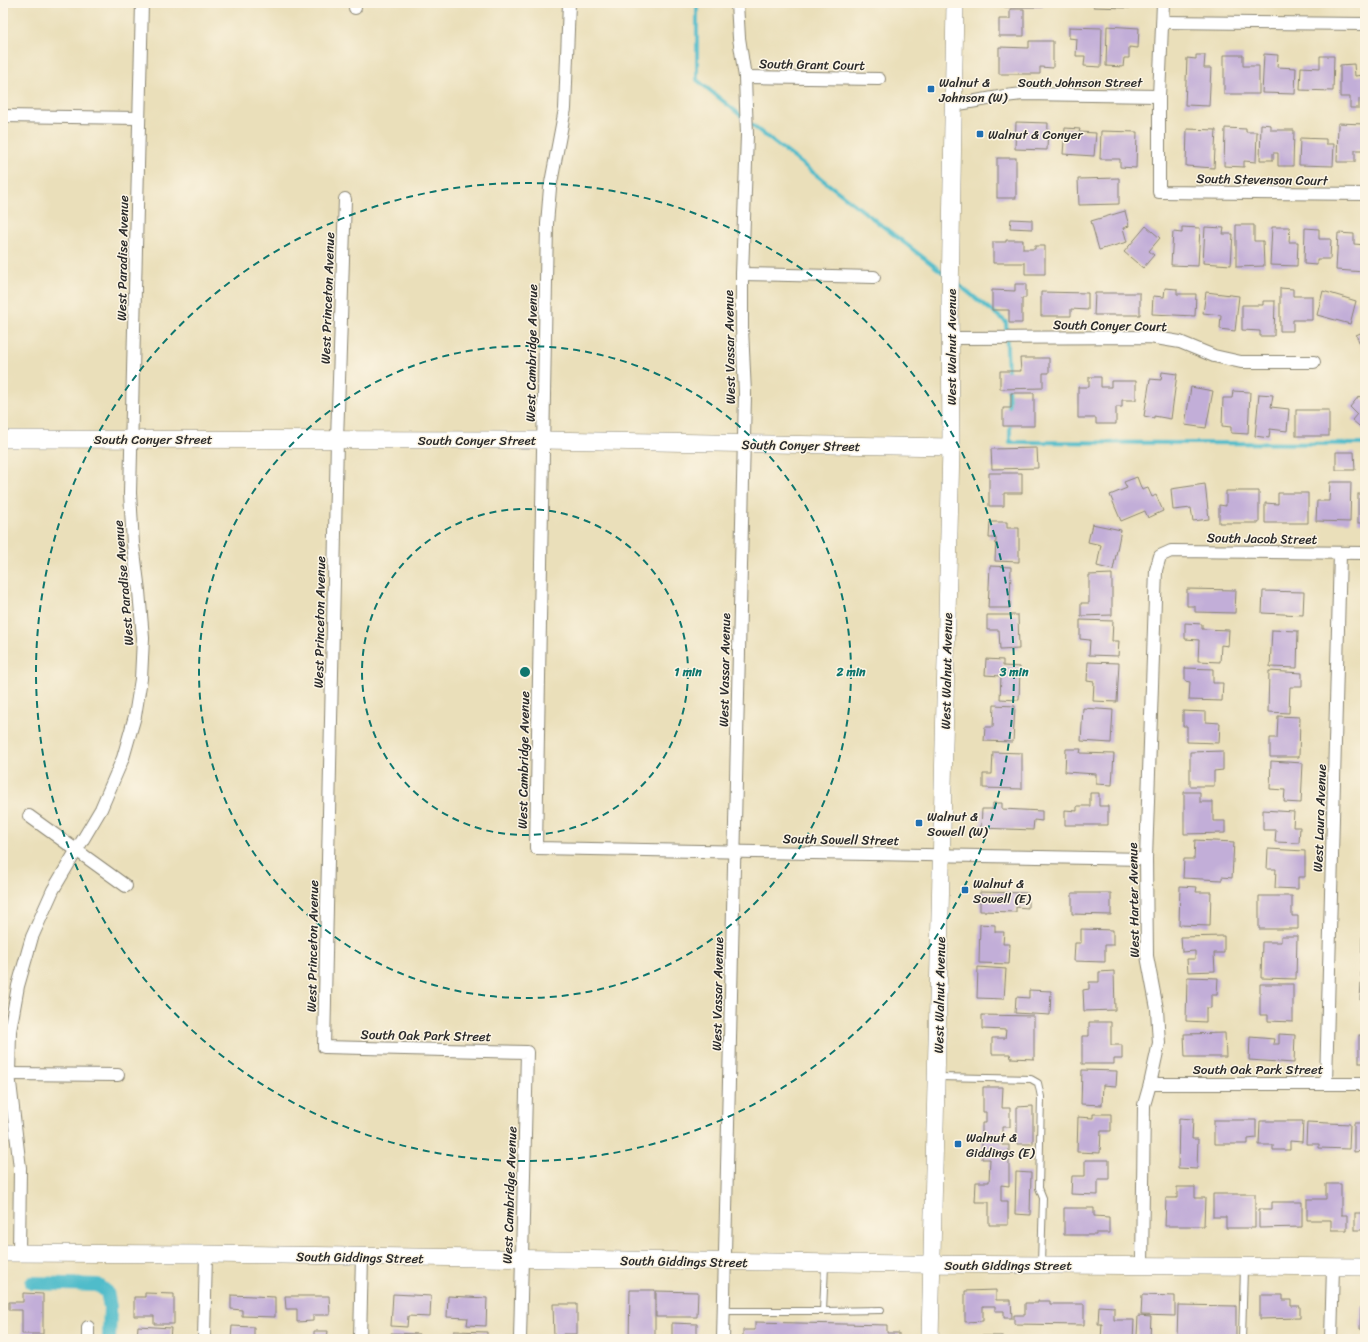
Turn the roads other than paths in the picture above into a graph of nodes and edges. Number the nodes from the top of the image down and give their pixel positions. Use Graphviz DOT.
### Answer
graph roads {
  1 [pos="142,3"];
  2 [pos="569,3"];
  3 [pos="737,3"];
  4 [pos="955,3"];
  5 [pos="1163,3"];
  6 [pos="1163,22"];
  7 [pos="1365,24"];
  8 [pos="745,76"];
  9 [pos="880,79"];
  10 [pos="1160,96"];
  11 [pos="953,105"];
  12 [pos="3,116"];
  13 [pos="138,118"];
  14 [pos="1365,194"];
  15 [pos="345,198"];
  16 [pos="742,274"];
  17 [pos="874,277"];
  18 [pos="950,338"];
  19 [pos="1314,362"];
  20 [pos="3,438"];
  21 [pos="132,438"];
  22 [pos="337,440"];
  23 [pos="543,440"];
  24 [pos="744,444"];
  25 [pos="951,447"];
  26 [pos="1340,553"];
  27 [pos="1365,553"];
  28 [pos="1160,556"];
  29 [pos="29,816"];
  30 [pos="536,848"];
  31 [pos="77,850"];
  32 [pos="734,852"];
  33 [pos="942,854"];
  34 [pos="1146,859"];
  35 [pos="126,886"];
  36 [pos="324,1047"];
  37 [pos="528,1052"];
  38 [pos="9,1074"];
  39 [pos="118,1075"];
  40 [pos="936,1077"];
  41 [pos="1326,1083"];
  42 [pos="1150,1084"];
  43 [pos="1365,1084"];
  44 [pos="11,1253"];
  45 [pos="206,1254"];
  46 [pos="362,1257"];
  47 [pos="522,1258"];
  48 [pos="725,1262"];
  49 [pos="825,1263"];
  50 [pos="932,1264"];
  51 [pos="1041,1265"];
  52 [pos="1142,1266"];
  53 [pos="1244,1267"];
  54 [pos="1333,1267"];
  55 [pos="1365,1267"];
  56 [pos="881,1310"];
  57 [pos="724,1311"];
  58 [pos="823,1311"];
  59 [pos="88,1327"];
  60 [pos="88,1339"];
  61 [pos="204,1339"];
  62 [pos="360,1339"];
  63 [pos="520,1339"];
  64 [pos="723,1339"];
  65 [pos="930,1339"];
  66 [pos="1242,1339"];
  67 [pos="1331,1339"];
  1 -- 13 [label="street, West Paradise Avenue"];
  2 -- 23 [label="street, West Cambridge Avenue"];
  3 -- 8 [label="street, West Vassar Avenue"];
  4 -- 11 [label="street, West Walnut Avenue"];
  5 -- 6 [label="street"];
  6 -- 7 [label="street"];
  6 -- 10 [label="street"];
  8 -- 9 [label="street, South Grant Court"];
  8 -- 16 [label="street, West Vassar Avenue"];
  10 -- 11 [label="street, South Johnson Street"];
  10 -- 14 [label="street, South Stevenson Court"];
  11 -- 18 [label="street, West Walnut Avenue"];
  12 -- 13 [label="street"];
  13 -- 21 [label="street, West Paradise Avenue"];
  15 -- 22 [label="street, West Princeton Avenue"];
  16 -- 17 [label="street"];
  16 -- 24 [label="street, West Vassar Avenue"];
  18 -- 19 [label="street, South Conyer Court"];
  18 -- 25 [label="street, West Walnut Avenue"];
  20 -- 21 [label="street, South Conyer Street"];
  21 -- 22 [label="street, South Conyer Street"];
  21 -- 31 [label="street, West Paradise Avenue"];
  22 -- 23 [label="street, South Conyer Street"];
  22 -- 36 [label="street, West Princeton Avenue"];
  23 -- 24 [label="street, South Conyer Street"];
  23 -- 30 [label="street, West Cambridge Avenue"];
  24 -- 25 [label="street, South Conyer Street"];
  24 -- 32 [label="street, West Vassar Avenue"];
  25 -- 33 [label="street, West Walnut Avenue"];
  26 -- 27 [label="street, South Jacob Street"];
  26 -- 28 [label="street, South Jacob Street"];
  26 -- 41 [label="street, West Laura Avenue"];
  28 -- 34 [label="street, West Harter Avenue"];
  29 -- 31 [label="street"];
  30 -- 32 [label="street, South Sowell Street"];
  31 -- 35 [label="street"];
  31 -- 38 [label="street, West Paradise Avenue"];
  32 -- 33 [label="street, South Sowell Street"];
  32 -- 48 [label="street, West Vassar Avenue"];
  33 -- 34 [label="street, South Sowell Street"];
  33 -- 40 [label="street, West Walnut Avenue"];
  34 -- 42 [label="street, West Harter Avenue"];
  36 -- 37 [label="street, South Oak Park Street"];
  37 -- 47 [label="street, West Cambridge Avenue"];
  38 -- 39 [label="street"];
  38 -- 44 [label="street, West Paradise Avenue"];
  40 -- 50 [label="street, West Walnut Avenue"];
  40 -- 51 [label="lane"];
  41 -- 42 [label="street, South Oak Park Street"];
  41 -- 43 [label="street, South Oak Park Street"];
  42 -- 52 [label="street, West Harter Avenue"];
  44 -- 45 [label="street, South Giddings Street"];
  45 -- 46 [label="street, South Giddings Street"];
  45 -- 61 [label="street"];
  46 -- 47 [label="street, South Giddings Street"];
  46 -- 62 [label="street"];
  47 -- 48 [label="street, South Giddings Street"];
  47 -- 63 [label="street, West Cambridge Avenue"];
  48 -- 49 [label="street, South Giddings Street"];
  48 -- 57 [label="street, West Vassar Avenue"];
  49 -- 50 [label="street, South Giddings Street"];
  49 -- 58 [label="lane"];
  50 -- 51 [label="street, South Giddings Street"];
  50 -- 65 [label="street, West Walnut Avenue"];
  51 -- 52 [label="street, South Giddings Street"];
  52 -- 53 [label="street, South Giddings Street"];
  53 -- 54 [label="street, South Giddings Street"];
  53 -- 66 [label="lane"];
  54 -- 55 [label="street, South Giddings Street"];
  54 -- 67 [label="street"];
  56 -- 58 [label="lane"];
  57 -- 58 [label="lane"];
  57 -- 64 [label="street, West Vassar Avenue"];
  59 -- 60 [label="street"];
}
